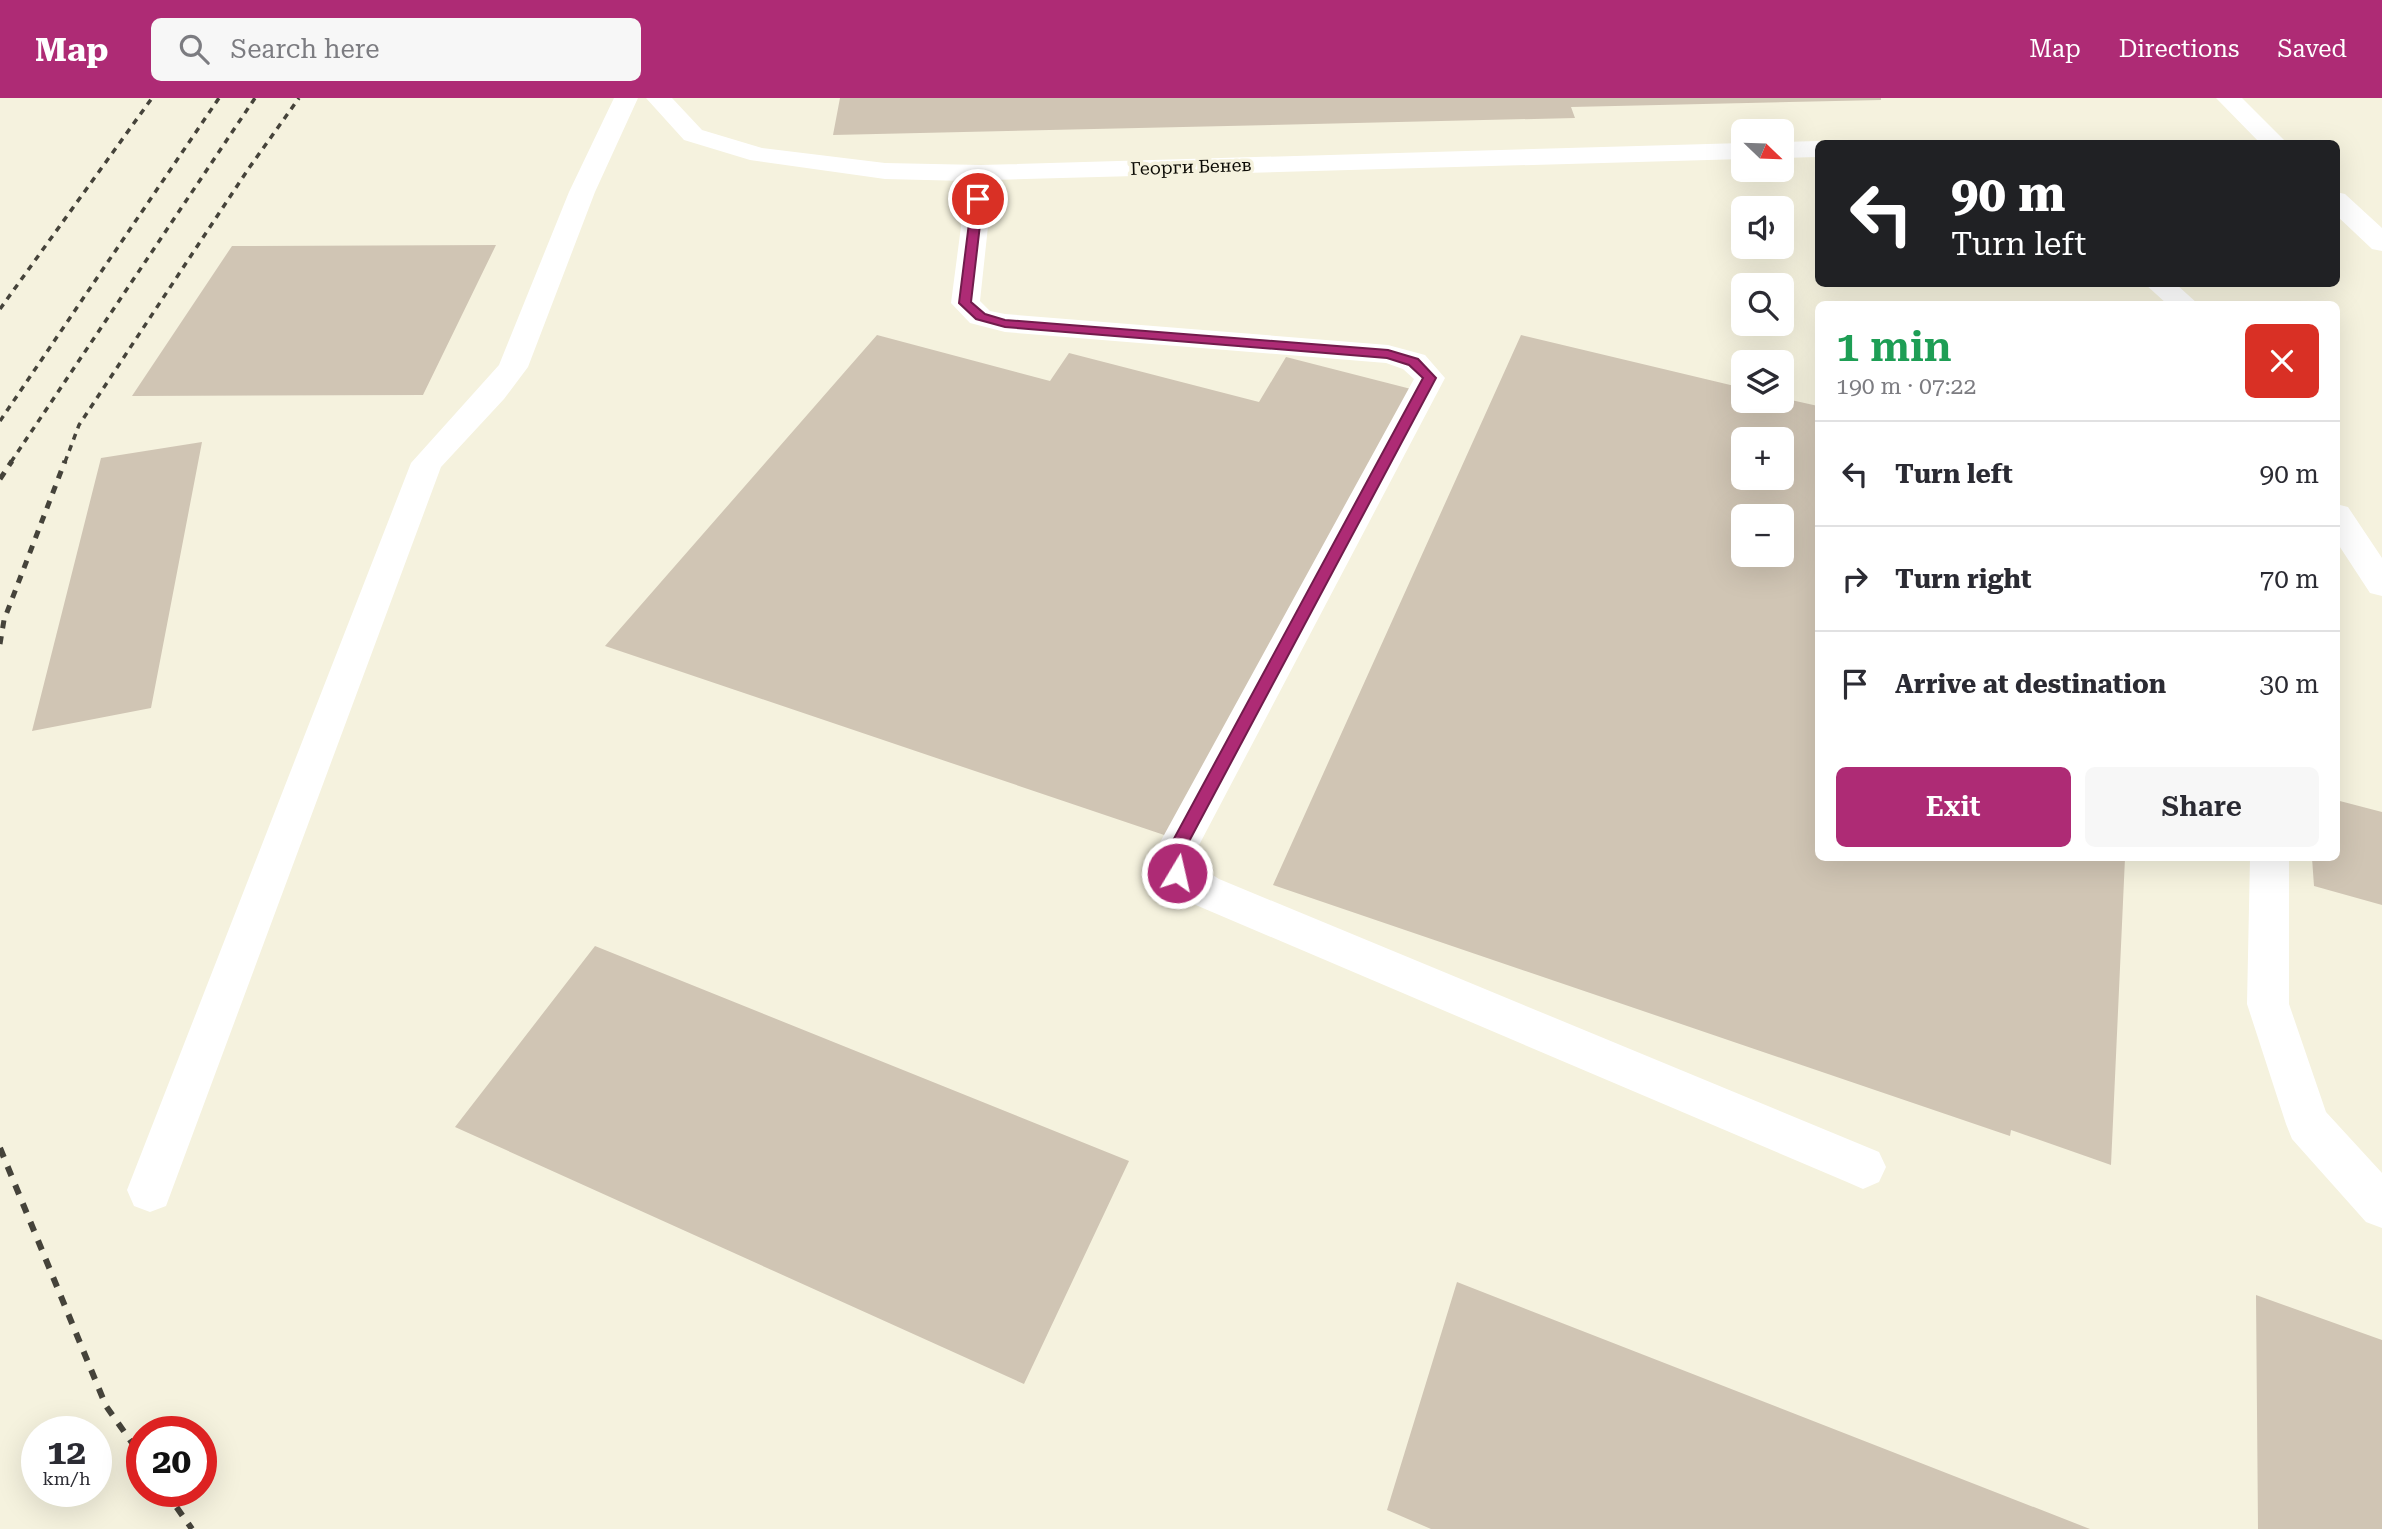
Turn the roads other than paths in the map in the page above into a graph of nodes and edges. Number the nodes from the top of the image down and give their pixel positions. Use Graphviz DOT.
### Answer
graph roads {
  1 [pos="626,98"];
  2 [pos="659,98"];
  3 [pos="2228,98"];
  4 [pos="2272,140"];
  5 [pos="1815,149"];
  6 [pos="1794,150"];
  7 [pos="1731,151"];
  8 [pos="981,173"];
  9 [pos="2340,204"];
  10 [pos="2373,240"];
  11 [pos="2163,287"];
  12 [pos="2180,301"];
  13 [pos="2340,521"];
  14 [pos="2382,584"];
  15 [pos="2269,861"];
  16 [pos="1863,1167"];
  17 [pos="150,1190"];
  18 [pos="2382,1206"];
  1 -- 17 [label="street"];
  2 -- 8 [label="street, Георги Бенев"];
  3 -- 4 [label="street"];
  5 -- 6 [label="street"];
  7 -- 8 [label="street, Георги Бенев"];
  8 -- 16 [label="street"];
  9 -- 10 [label="street"];
  11 -- 12 [label="street"];
  13 -- 14 [label="street"];
  15 -- 18 [label="street"];
}
